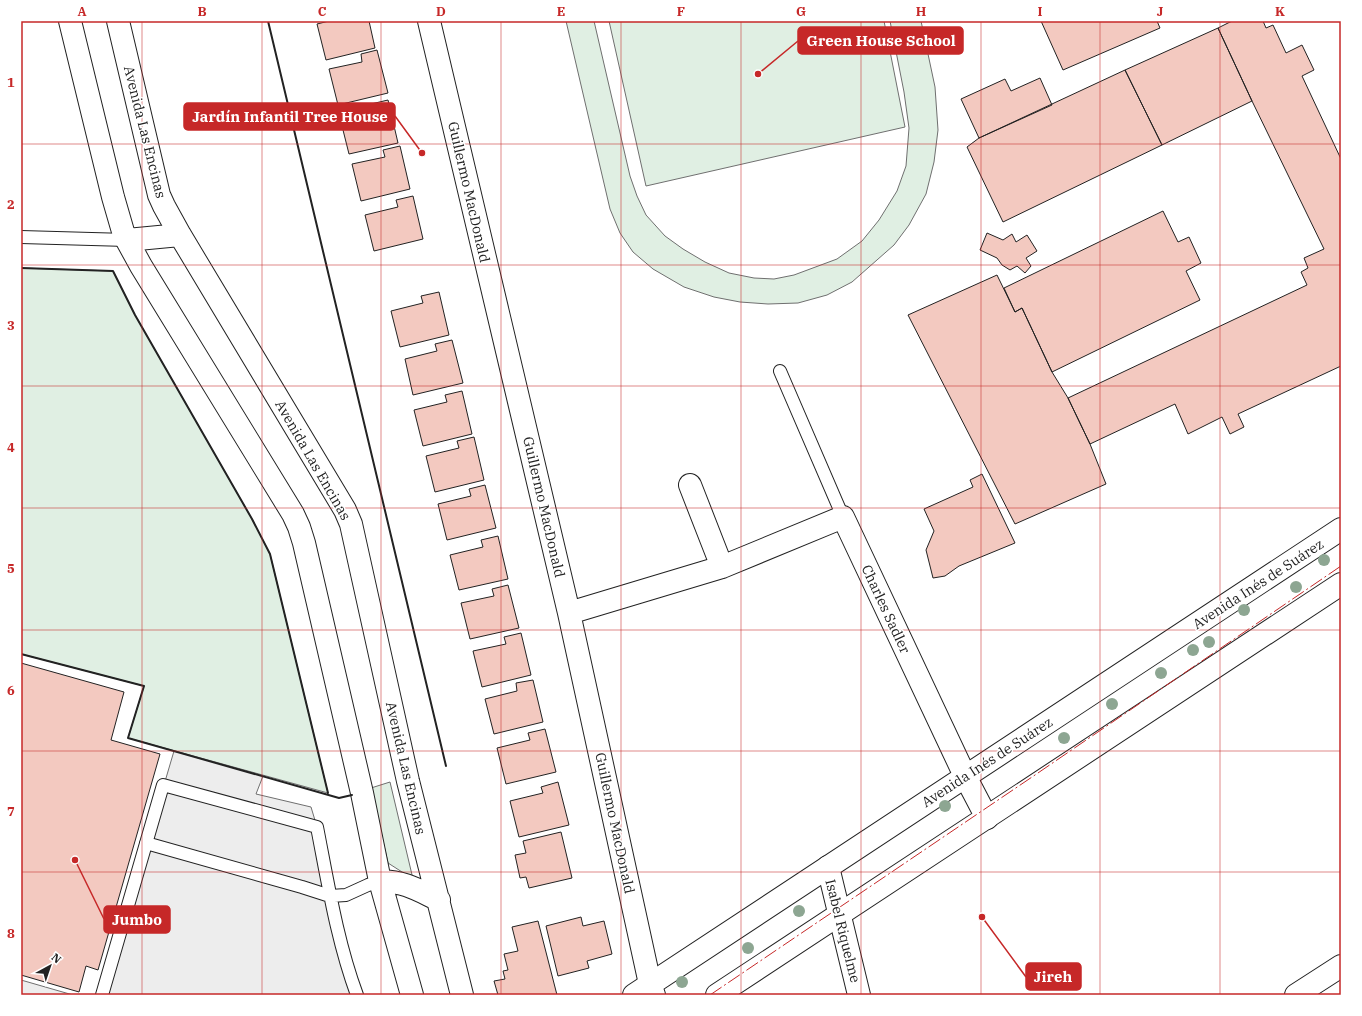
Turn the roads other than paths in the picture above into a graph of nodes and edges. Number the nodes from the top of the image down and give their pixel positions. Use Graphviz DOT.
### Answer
graph roads {
  1 [pos="70,21"];
  2 [pos="118,21"];
  3 [pos="429,21"];
  4 [pos="180,235"];
  5 [pos="21,237"];
  6 [pos="127,240"];
  7 [pos="780,371"];
  8 [pos="690,485"];
  9 [pos="843,517"];
  10 [pos="1341,529"];
  11 [pos="722,567"];
  12 [pos="1341,584"];
  13 [pos="569,613"];
  14 [pos="965,776"];
  15 [pos="987,818"];
  16 [pos="146,843"];
  17 [pos="828,867"];
  18 [pos="380,881"];
  19 [pos="330,896"];
  20 [pos="439,900"];
  21 [pos="839,915"];
  22 [pos="1341,966"];
  23 [pos="646,991"];
  24 [pos="102,995"];
  25 [pos="357,995"];
  26 [pos="412,995"];
  27 [pos="462,995"];
  28 [pos="717,995"];
  29 [pos="859,995"];
  30 [pos="1296,995"];
  1 -- 6 [label="street"];
  2 -- 4 [label="street, Avenida Las Encinas"];
  3 -- 13 [label="street, Guillermo MacDonald"];
  4 -- 6 [label="street"];
  4 -- 20 [label="street, Avenida Las Encinas"];
  5 -- 6 [label="lane"];
  6 -- 18 [label="street"];
  7 -- 9 [label="lane"];
  8 -- 11 [label="street"];
  9 -- 11 [label="street"];
  9 -- 14 [label="street, Charles Sadler"];
  10 -- 14 [label="street, Avenida Inés de Suárez"];
  11 -- 13 [label="street"];
  12 -- 15 [label="street"];
  13 -- 23 [label="street, Guillermo MacDonald"];
  14 -- 15 [label="street, Charles Sadler"];
  14 -- 17 [label="street, Avenida Inés de Suárez"];
  15 -- 21 [label="street"];
  16 -- 19 [label="lane"];
  16 -- 19 [label="lane"];
  16 -- 24 [label="lane"];
  17 -- 21 [label="street, Isabel Riquelme"];
  17 -- 23 [label="street, Avenida Inés de Suárez"];
  18 -- 19 [label="lane"];
  18 -- 20 [label="street"];
  18 -- 26 [label="street"];
  19 -- 25 [label="lane"];
  20 -- 27 [label="street, Avenida Las Encinas"];
  21 -- 28 [label="street"];
  21 -- 29 [label="street, Isabel Riquelme"];
  22 -- 30 [label="street"];
}
